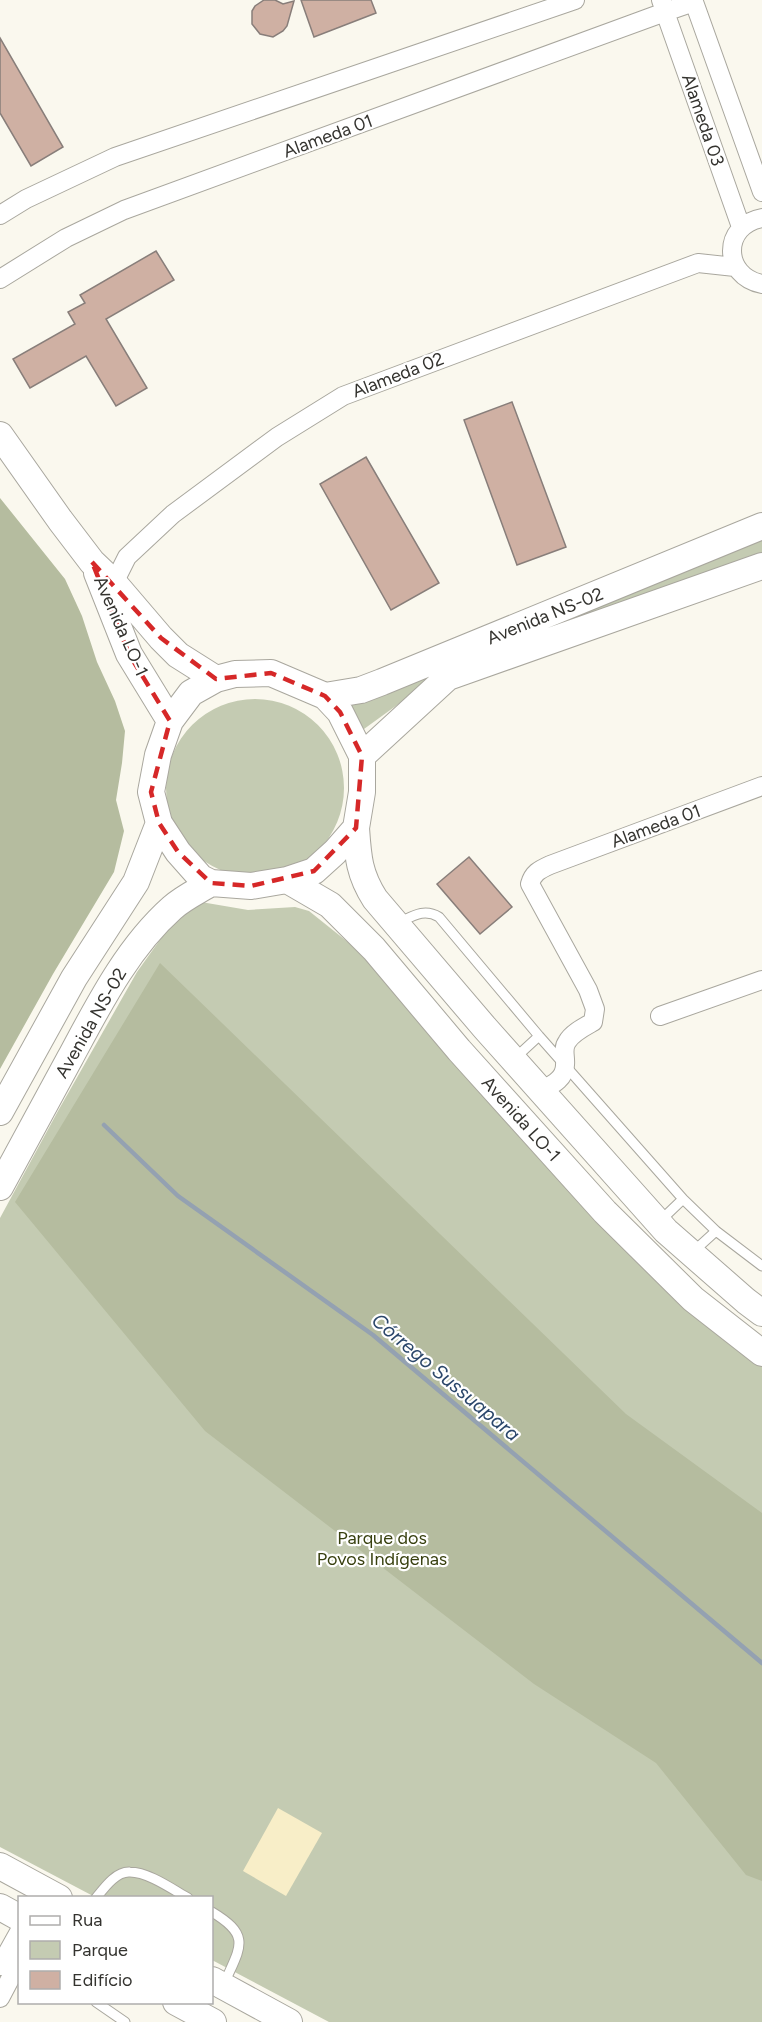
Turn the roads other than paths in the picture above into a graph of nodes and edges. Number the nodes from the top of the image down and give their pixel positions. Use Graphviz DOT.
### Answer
graph roads {
  1 [pos="575,0"];
  2 [pos="694,1"];
  3 [pos="663,6"];
  4 [pos="762,192"];
  5 [pos="0,215"];
  6 [pos="762,218"];
  7 [pos="737,235"];
  8 [pos="698,263"];
  9 [pos="735,267"];
  10 [pos="0,279"];
  11 [pos="762,284"];
  12 [pos="0,435"];
  13 [pos="762,526"];
  14 [pos="92,562"];
  15 [pos="762,566"];
  16 [pos="114,583"];
  17 [pos="216,679"];
  18 [pos="325,696"];
  19 [pos="170,721"];
  20 [pos="362,756"];
  21 [pos="762,786"];
  22 [pos="159,823"];
  23 [pos="357,828"];
  24 [pos="287,880"];
  25 [pos="211,884"];
  26 [pos="396,924"];
  27 [pos="762,980"];
  28 [pos="660,1016"];
  29 [pos="539,1036"];
  30 [pos="513,1059"];
  31 [pos="566,1066"];
  32 [pos="541,1091"];
  33 [pos="0,1112"];
  34 [pos="0,1187"];
  35 [pos="683,1199"];
  36 [pos="658,1222"];
  37 [pos="716,1230"];
  38 [pos="691,1253"];
  39 [pos="762,1266"];
  40 [pos="762,1313"];
  41 [pos="762,1353"];
  42 [pos="0,1866"];
  43 [pos="55,1896"];
  44 [pos="98,1896"];
  45 [pos="184,1896"];
  46 [pos="0,1907"];
  47 [pos="213,1913"];
  48 [pos="18,1917"];
  49 [pos="18,1934"];
  50 [pos="18,1964"];
  51 [pos="0,1966"];
  52 [pos="217,1983"];
  53 [pos="0,1998"];
  54 [pos="99,2004"];
  55 [pos="180,2004"];
  56 [pos="125,2022"];
  57 [pos="213,2022"];
  58 [pos="289,2022"];
  1 -- 5 [label="street"];
  2 -- 3 [label="street, Alameda 01"];
  2 -- 4 [label="street, Alameda 03"];
  3 -- 7 [label="street, Alameda 03"];
  3 -- 10 [label="street, Alameda 01"];
  6 -- 7 [label="street"];
  7 -- 8 [label="street"];
  7 -- 9 [label="street, Alameda 03"];
  8 -- 9 [label="street, Alameda 02"];
  8 -- 16 [label="street, Alameda 02"];
  9 -- 11 [label="street"];
  12 -- 14 [label="street, Avenida LO-1"];
  13 -- 18 [label="street, Avenida NS-02"];
  14 -- 16 [label="street, Avenida LO-1"];
  14 -- 19 [label="street, Avenida LO-1"];
  15 -- 20 [label="street, Avenida NS-02"];
  16 -- 17 [label="street, Avenida LO-1"];
  17 -- 18 [label="street"];
  17 -- 19 [label="street"];
  18 -- 20 [label="street"];
  19 -- 22 [label="street"];
  20 -- 23 [label="street"];
  21 -- 31 [label="street, Alameda 01"];
  22 -- 25 [label="street"];
  22 -- 33 [label="street, Avenida NS-02"];
  23 -- 24 [label="street"];
  23 -- 26 [label="street, Avenida LO-1"];
  24 -- 25 [label="street"];
  24 -- 41 [label="street, Avenida LO-1"];
  25 -- 34 [label="street, Avenida NS-02"];
  26 -- 29 [label="lane"];
  26 -- 30 [label="street, Avenida LO-1"];
  27 -- 28 [label="street"];
  29 -- 30 [label="lane"];
  29 -- 31 [label="lane"];
  30 -- 32 [label="street, Avenida LO-1"];
  31 -- 32 [label="street"];
  31 -- 35 [label="lane"];
  32 -- 36 [label="street, Avenida LO-1"];
  35 -- 36 [label="lane"];
  35 -- 37 [label="lane"];
  36 -- 38 [label="street, Avenida LO-1"];
  37 -- 38 [label="lane"];
  37 -- 39 [label="lane"];
  38 -- 40 [label="street, Avenida LO-1"];
  42 -- 43 [label="street"];
  44 -- 45 [label="lane"];
  46 -- 48 [label="street"];
  47 -- 52 [label="lane"];
  49 -- 51 [label="street"];
  50 -- 53 [label="street"];
  52 -- 58 [label="street"];
  54 -- 56 [label="lane"];
  55 -- 57 [label="street"];
}
